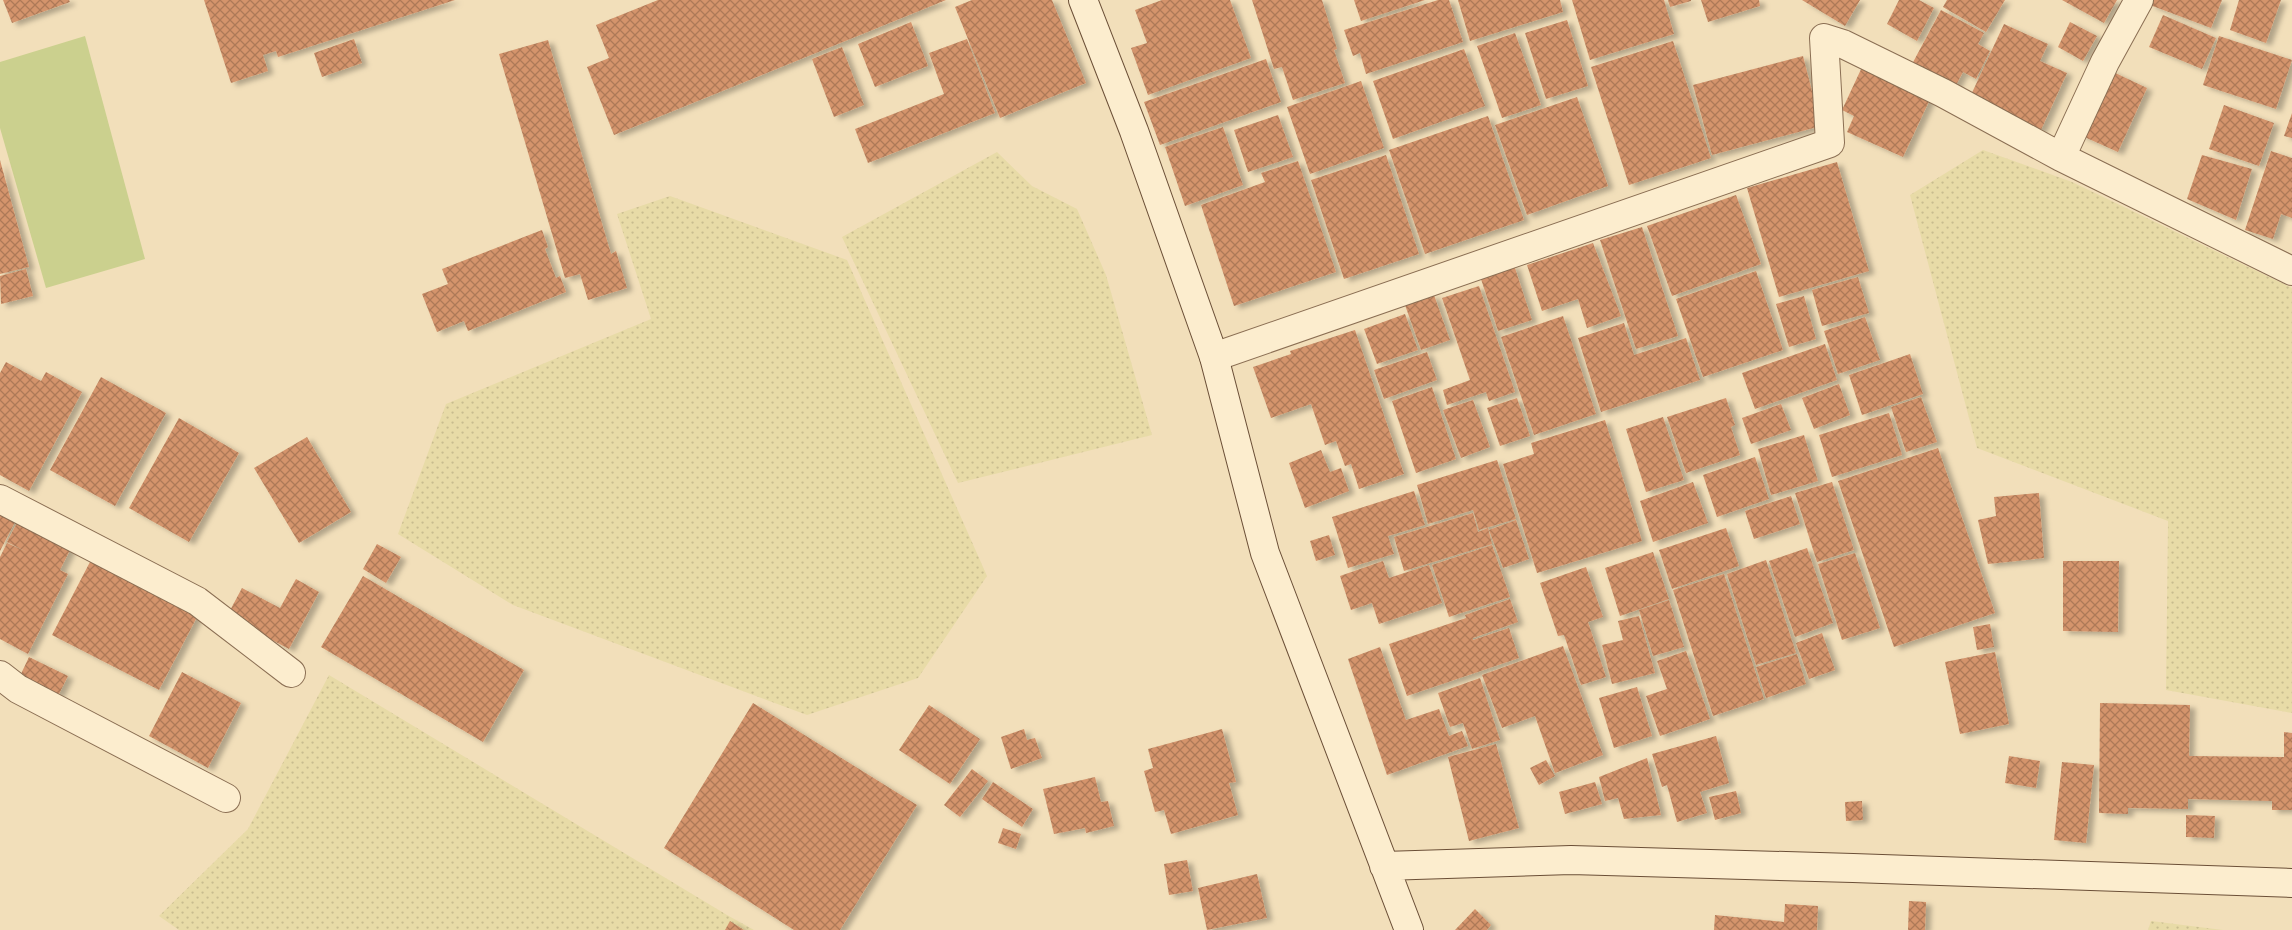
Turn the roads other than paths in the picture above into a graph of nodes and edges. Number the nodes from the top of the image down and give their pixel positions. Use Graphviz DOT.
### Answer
graph roads {
  1 [pos="1083,0"];
  2 [pos="2139,0"];
  3 [pos="2061,157"];
  4 [pos="2292,271"];
  5 [pos="1214,357"];
  6 [pos="0,499"];
  7 [pos="291,673"];
  8 [pos="0,675"];
  9 [pos="226,798"];
  10 [pos="1384,866"];
  11 [pos="2292,883"];
  12 [pos="1409,930"];
  1 -- 5 [label="street"];
  2 -- 3 [label="street"];
  3 -- 4 [label="street"];
  3 -- 5 [label="street"];
  5 -- 10 [label="street"];
  6 -- 7 [label="street"];
  8 -- 9 [label="street"];
  10 -- 11 [label="street"];
  10 -- 12 [label="street"];
}
